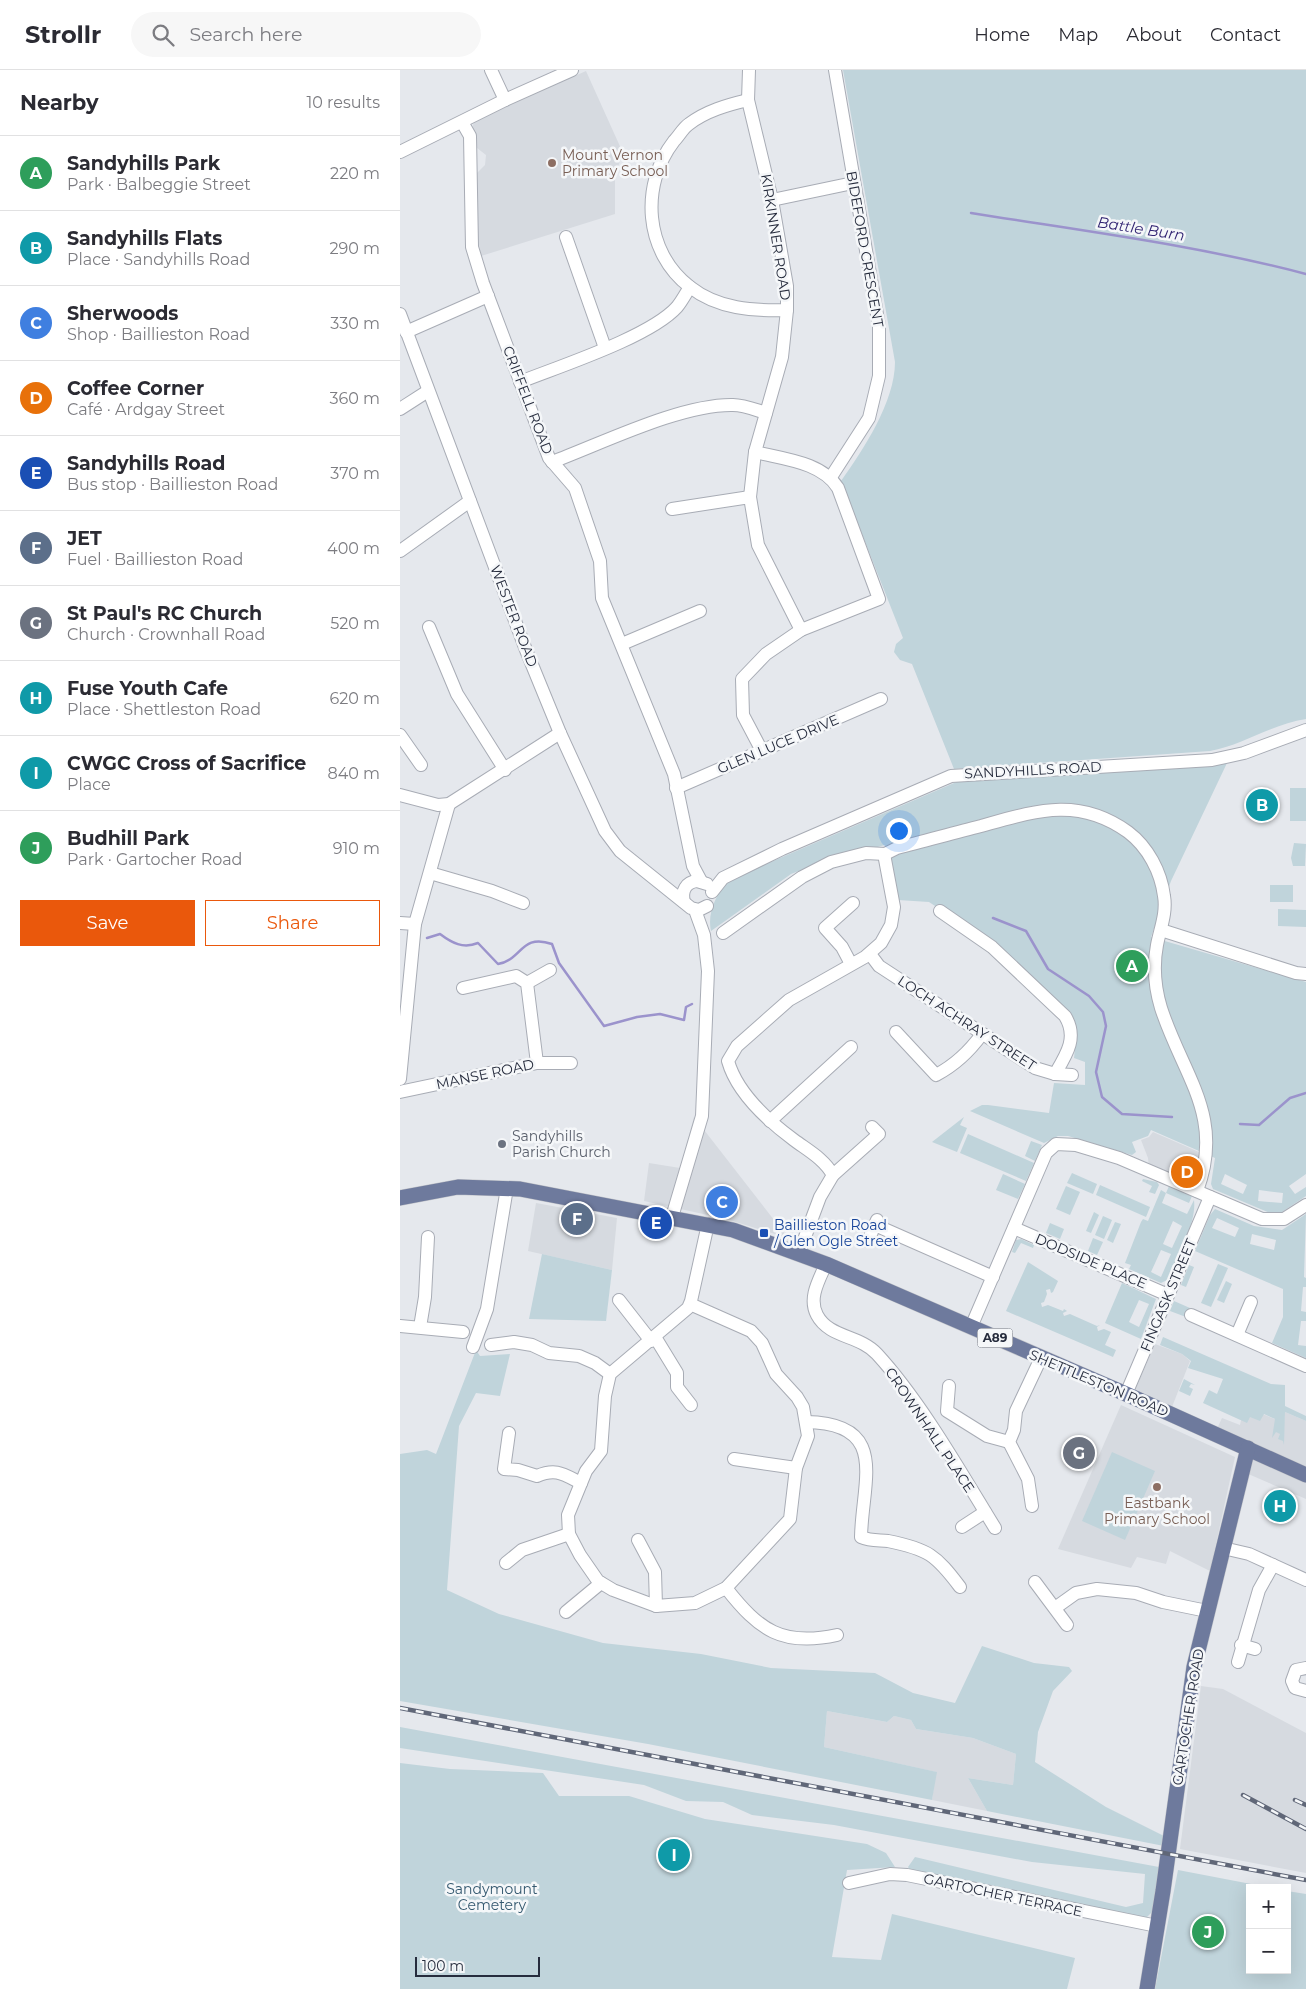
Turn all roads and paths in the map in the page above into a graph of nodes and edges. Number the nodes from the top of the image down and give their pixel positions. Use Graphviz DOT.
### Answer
graph roads {
  1 [pos="491,70"];
  2 [pos="572,70"];
  3 [pos="749,70"];
  4 [pos="835,70"];
  5 [pos="505,100"];
  6 [pos="748,100"];
  7 [pos="462,122"];
  8 [pos="400,152"];
  9 [pos="853,183"];
  10 [pos="772,200"];
  11 [pos="566,237"];
  12 [pos="690,287"];
  13 [pos="488,296"];
  14 [pos="787,310"];
  15 [pos="400,314"];
  16 [pos="406,332"];
  17 [pos="605,348"];
  18 [pos="520,382"];
  19 [pos="428,391"];
  20 [pos="400,409"];
  21 [pos="766,413"];
  22 [pos="755,452"];
  23 [pos="552,462"];
  24 [pos="831,477"];
  25 [pos="750,497"];
  26 [pos="470,502"];
  27 [pos="672,509"];
  28 [pos="400,551"];
  29 [pos="700,611"];
  30 [pos="429,627"];
  31 [pos="801,630"];
  32 [pos="622,644"];
  33 [pos="881,700"];
  34 [pos="1306,730"];
  35 [pos="560,733"];
  36 [pos="400,735"];
  37 [pos="762,751"];
  38 [pos="421,765"];
  39 [pos="505,770"];
  40 [pos="676,788"];
  41 [pos="400,795"];
  42 [pos="449,804"];
  43 [pos="884,854"];
  44 [pos="430,874"];
  45 [pos="696,888"];
  46 [pos="523,903"];
  47 [pos="853,903"];
  48 [pos="701,908"];
  49 [pos="940,912"];
  50 [pos="400,923"];
  51 [pos="415,924"];
  52 [pos="1161,930"];
  53 [pos="723,933"];
  54 [pos="870,954"];
  55 [pos="851,964"];
  56 [pos="550,970"];
  57 [pos="1306,974"];
  58 [pos="527,983"];
  59 [pos="463,988"];
  60 [pos="896,1032"];
  61 [pos="982,1034"];
  62 [pos="851,1047"];
  63 [pos="537,1063"];
  64 [pos="571,1063"];
  65 [pos="1055,1074"];
  66 [pos="1072,1075"];
  67 [pos="400,1078"];
  68 [pos="400,1092"];
  69 [pos="770,1121"];
  70 [pos="872,1127"];
  71 [pos="833,1176"];
  72 [pos="507,1188"];
  73 [pos="1197,1191"];
  74 [pos="1210,1197"];
  75 [pos="400,1198"];
  76 [pos="1306,1205"];
  77 [pos="672,1217"];
  78 [pos="708,1224"];
  79 [pos="1014,1228"];
  80 [pos="428,1237"];
  81 [pos="868,1241"];
  82 [pos="804,1255"];
  83 [pos="826,1264"];
  84 [pos="993,1277"];
  85 [pos="1168,1294"];
  86 [pos="619,1300"];
  87 [pos="1251,1302"];
  88 [pos="690,1304"];
  89 [pos="1191,1315"];
  90 [pos="400,1326"];
  91 [pos="420,1327"];
  92 [pos="971,1327"];
  93 [pos="463,1332"];
  94 [pos="1237,1335"];
  95 [pos="653,1339"];
  96 [pos="491,1345"];
  97 [pos="473,1347"];
  98 [pos="1041,1358"];
  99 [pos="1306,1366"];
  100 [pos="610,1374"];
  101 [pos="949,1386"];
  102 [pos="1126,1394"];
  103 [pos="691,1405"];
  104 [pos="806,1422"];
  105 [pos="509,1433"];
  106 [pos="1010,1442"];
  107 [pos="1248,1448"];
  108 [pos="734,1459"];
  109 [pos="796,1468"];
  110 [pos="1306,1475"];
  111 [pos="581,1483"];
  112 [pos="1032,1506"];
  113 [pos="986,1512"];
  114 [pos="962,1527"];
  115 [pos="995,1528"];
  116 [pos="569,1534"];
  117 [pos="638,1540"];
  118 [pos="1223,1548"];
  119 [pos="506,1563"];
  120 [pos="1274,1564"];
  121 [pos="1306,1580"];
  122 [pos="1036,1582"];
  123 [pos="601,1583"];
  124 [pos="960,1587"];
  125 [pos="726,1588"];
  126 [pos="656,1606"];
  127 [pos="1055,1608"];
  128 [pos="1207,1611"];
  129 [pos="566,1612"];
  130 [pos="1067,1625"];
  131 [pos="837,1635"];
  132 [pos="1241,1645"];
  133 [pos="1255,1649"];
  134 [pos="1238,1662"];
  135 [pos="1306,1668"];
  136 [pos="1306,1691"];
  137 [pos="849,1883"];
  138 [pos="1158,1926"];
  139 [pos="1147,1989"];
  1 -- 5 [label="street"];
  2 -- 5 [label="street"];
  3 -- 6 [label="street, KIRKINNER ROAD"];
  4 -- 9 [label="street, BIDEFORD CRESCENT"];
  5 -- 7 [label="street"];
  6 -- 10 [label="street, KIRKINNER ROAD"];
  6 -- 12 [label="street"];
  7 -- 8 [label="street"];
  7 -- 13 [label="street, CRIFFELL ROAD"];
  9 -- 10 [label="street"];
  9 -- 24 [label="street, BIDEFORD CRESCENT"];
  10 -- 14 [label="street, KIRKINNER ROAD"];
  11 -- 17 [label="street"];
  12 -- 14 [label="street"];
  12 -- 17 [label="street"];
  13 -- 16 [label="street"];
  13 -- 18 [label="street, CRIFFELL ROAD"];
  14 -- 21 [label="street, KIRKINNER ROAD"];
  15 -- 16 [label="street, WESTER ROAD"];
  16 -- 19 [label="street, WESTER ROAD"];
  17 -- 18 [label="street"];
  18 -- 23 [label="street, CRIFFELL ROAD"];
  19 -- 20 [label="street"];
  19 -- 26 [label="street, WESTER ROAD"];
  21 -- 22 [label="street, KIRKINNER ROAD"];
  21 -- 23 [label="street"];
  22 -- 24 [label="street"];
  22 -- 25 [label="street, KIRKINNER ROAD"];
  23 -- 32 [label="street, CRIFFELL ROAD"];
  24 -- 31 [label="street"];
  25 -- 27 [label="street"];
  25 -- 31 [label="street, KIRKINNER ROAD"];
  26 -- 28 [label="street"];
  26 -- 35 [label="street, WESTER ROAD"];
  29 -- 32 [label="street"];
  30 -- 39 [label="street"];
  31 -- 37 [label="street"];
  32 -- 40 [label="street, CRIFFELL ROAD"];
  33 -- 37 [label="street, GLEN LUCE DRIVE"];
  34 -- 45 [label="street, SANDYHILLS ROAD"];
  35 -- 39 [label="street"];
  35 -- 45 [label="street, WESTER ROAD"];
  36 -- 38 [label="street"];
  37 -- 40 [label="street, GLEN LUCE DRIVE"];
  39 -- 42 [label="street"];
  40 -- 45 [label="street, CRIFFELL ROAD"];
  41 -- 42 [label="street"];
  42 -- 44 [label="street"];
  43 -- 52 [label="street"];
  43 -- 53 [label="street"];
  43 -- 54 [label="street"];
  44 -- 46 [label="street"];
  44 -- 51 [label="street"];
  45 -- 48 [label="street"];
  45 -- 48 [label="street"];
  47 -- 55 [label="street"];
  48 -- 77 [label="street"];
  49 -- 65 [label="street"];
  50 -- 51 [label="street"];
  51 -- 67 [label="street"];
  52 -- 57 [label="street"];
  52 -- 73 [label="street"];
  54 -- 55 [label="street"];
  54 -- 61 [label="street, LOCH ACHRAY STREET"];
  55 -- 69 [label="street"];
  56 -- 58 [label="street"];
  58 -- 59 [label="street"];
  58 -- 63 [label="street"];
  60 -- 61 [label="street"];
  61 -- 65 [label="street, LOCH ACHRAY STREET"];
  62 -- 69 [label="street"];
  63 -- 64 [label="street, MANSE ROAD"];
  63 -- 68 [label="street, MANSE ROAD"];
  65 -- 66 [label="street, LOCH ACHRAY STREET"];
  69 -- 71 [label="street"];
  70 -- 71 [label="street"];
  71 -- 82 [label="street"];
  72 -- 75 [label="main road, A89"];
  72 -- 77 [label="main road, A89"];
  72 -- 97 [label="street"];
  73 -- 74 [label="street"];
  73 -- 79 [label="street"];
  74 -- 76 [label="street"];
  74 -- 85 [label="street, FINGASK STREET"];
  77 -- 78 [label="main road, A89"];
  78 -- 82 [label="main road, A89"];
  78 -- 88 [label="street"];
  79 -- 84 [label="street"];
  79 -- 85 [label="street, DODSIDE PLACE"];
  80 -- 91 [label="street"];
  81 -- 84 [label="street"];
  82 -- 83 [label="main road, SHETTLESTON ROAD / A89"];
  83 -- 92 [label="main road, SHETTLESTON ROAD / A89"];
  83 -- 113 [label="street, CROWNHALL PLACE"];
  84 -- 92 [label="street"];
  85 -- 102 [label="street, FINGASK STREET"];
  86 -- 95 [label="street"];
  87 -- 94 [label="street"];
  88 -- 95 [label="street"];
  88 -- 104 [label="street"];
  89 -- 94 [label="street"];
  90 -- 91 [label="street"];
  91 -- 93 [label="street"];
  92 -- 98 [label="main road, SHETTLESTON ROAD / A89"];
  94 -- 99 [label="street"];
  95 -- 100 [label="street"];
  95 -- 103 [label="street"];
  96 -- 100 [label="street"];
  98 -- 102 [label="main road, SHETTLESTON ROAD / A89"];
  98 -- 106 [label="street"];
  100 -- 111 [label="street"];
  101 -- 106 [label="street"];
  102 -- 107 [label="main road, SHETTLESTON ROAD / A89"];
  104 -- 109 [label="street"];
  104 -- 124 [label="street"];
  105 -- 111 [label="street"];
  106 -- 112 [label="street"];
  107 -- 110 [label="main road, SHETTLESTON ROAD / A89"];
  107 -- 118 [label="main road, GARTOCHER ROAD"];
  108 -- 109 [label="street"];
  109 -- 125 [label="street"];
  111 -- 116 [label="street"];
  113 -- 114 [label="street"];
  113 -- 115 [label="street, CROWNHALL PLACE"];
  116 -- 119 [label="street"];
  116 -- 123 [label="street"];
  117 -- 126 [label="street"];
  118 -- 120 [label="street"];
  118 -- 128 [label="main road, GARTOCHER ROAD"];
  120 -- 121 [label="street"];
  120 -- 132 [label="street"];
  122 -- 127 [label="street"];
  123 -- 126 [label="street"];
  123 -- 129 [label="street"];
  125 -- 126 [label="street"];
  125 -- 131 [label="street"];
  127 -- 128 [label="street"];
  127 -- 130 [label="street"];
  128 -- 138 [label="main road, GARTOCHER ROAD"];
  132 -- 133 [label="street"];
  132 -- 134 [label="street"];
  135 -- 136 [label="street"];
  137 -- 138 [label="street, GARTOCHER TERRACE"];
  138 -- 139 [label="main road, GARTOCHER ROAD"];
}
